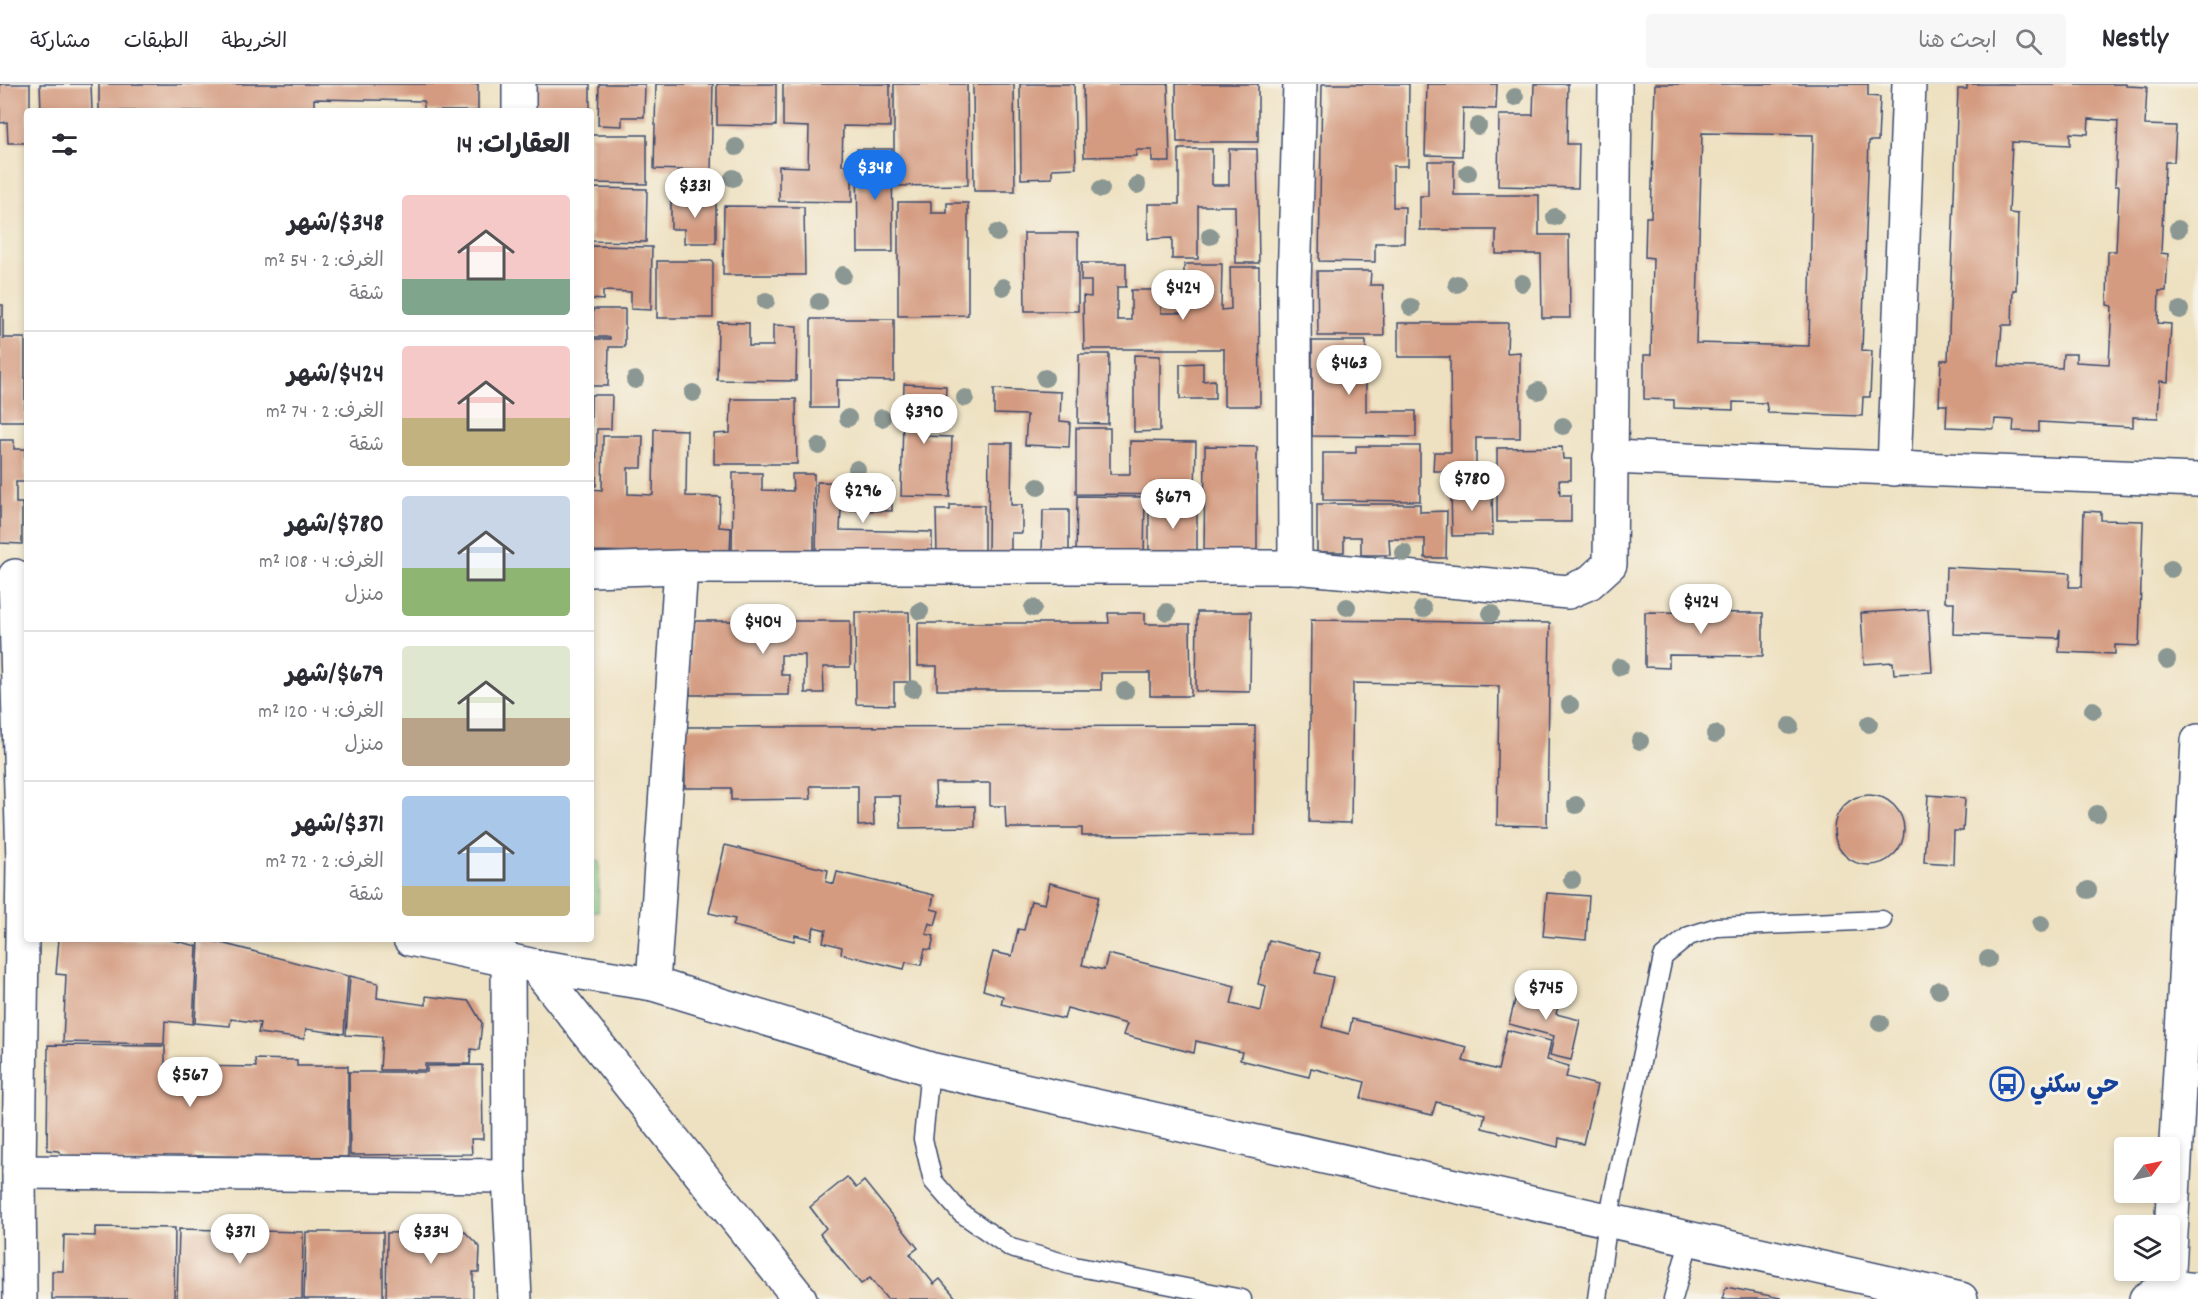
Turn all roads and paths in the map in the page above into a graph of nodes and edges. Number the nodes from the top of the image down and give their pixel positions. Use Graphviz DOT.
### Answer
graph roads {
  1 [pos="519,84"];
  2 [pos="1299,84"];
  3 [pos="1615,84"];
  4 [pos="1909,84"];
  5 [pos="519,108"];
  6 [pos="1610,456"];
  7 [pos="1894,469"];
  8 [pos="2198,480"];
  9 [pos="681,567"];
  10 [pos="1295,567"];
  11 [pos="594,570"];
  12 [pos="14,576"];
  13 [pos="2198,741"];
  14 [pos="17,862"];
  15 [pos="1882,920"];
  16 [pos="424,942"];
  17 [pos="521,962"];
  18 [pos="653,984"];
  19 [pos="930,1069"];
  20 [pos="19,1172"];
  21 [pos="509,1176"];
  22 [pos="1608,1220"];
  23 [pos="1690,1238"];
  24 [pos="2170,1286"];
  25 [pos="20,1299"];
  26 [pos="515,1299"];
  27 [pos="800,1299"];
  28 [pos="1242,1299"];
  29 [pos="1597,1299"];
  30 [pos="1673,1299"];
  31 [pos="1961,1299"];
  1 -- 5 [label="street"];
  2 -- 10 [label="street"];
  3 -- 6 [label="street"];
  4 -- 7 [label="street"];
  6 -- 7 [label="street"];
  6 -- 10 [label="street"];
  7 -- 8 [label="street"];
  9 -- 10 [label="street"];
  9 -- 11 [label="street"];
  9 -- 18 [label="street"];
  12 -- 14 [label="street"];
  13 -- 24 [label="street"];
  14 -- 20 [label="street"];
  15 -- 22 [label="lane"];
  16 -- 17 [label="street"];
  17 -- 18 [label="street"];
  17 -- 21 [label="street"];
  17 -- 27 [label="street"];
  18 -- 19 [label="street"];
  19 -- 22 [label="street"];
  19 -- 28 [label="lane"];
  20 -- 21 [label="street"];
  20 -- 25 [label="street"];
  21 -- 26 [label="street"];
  22 -- 23 [label="street"];
  22 -- 29 [label="lane"];
  23 -- 30 [label="lane"];
  23 -- 31 [label="street"];
}
